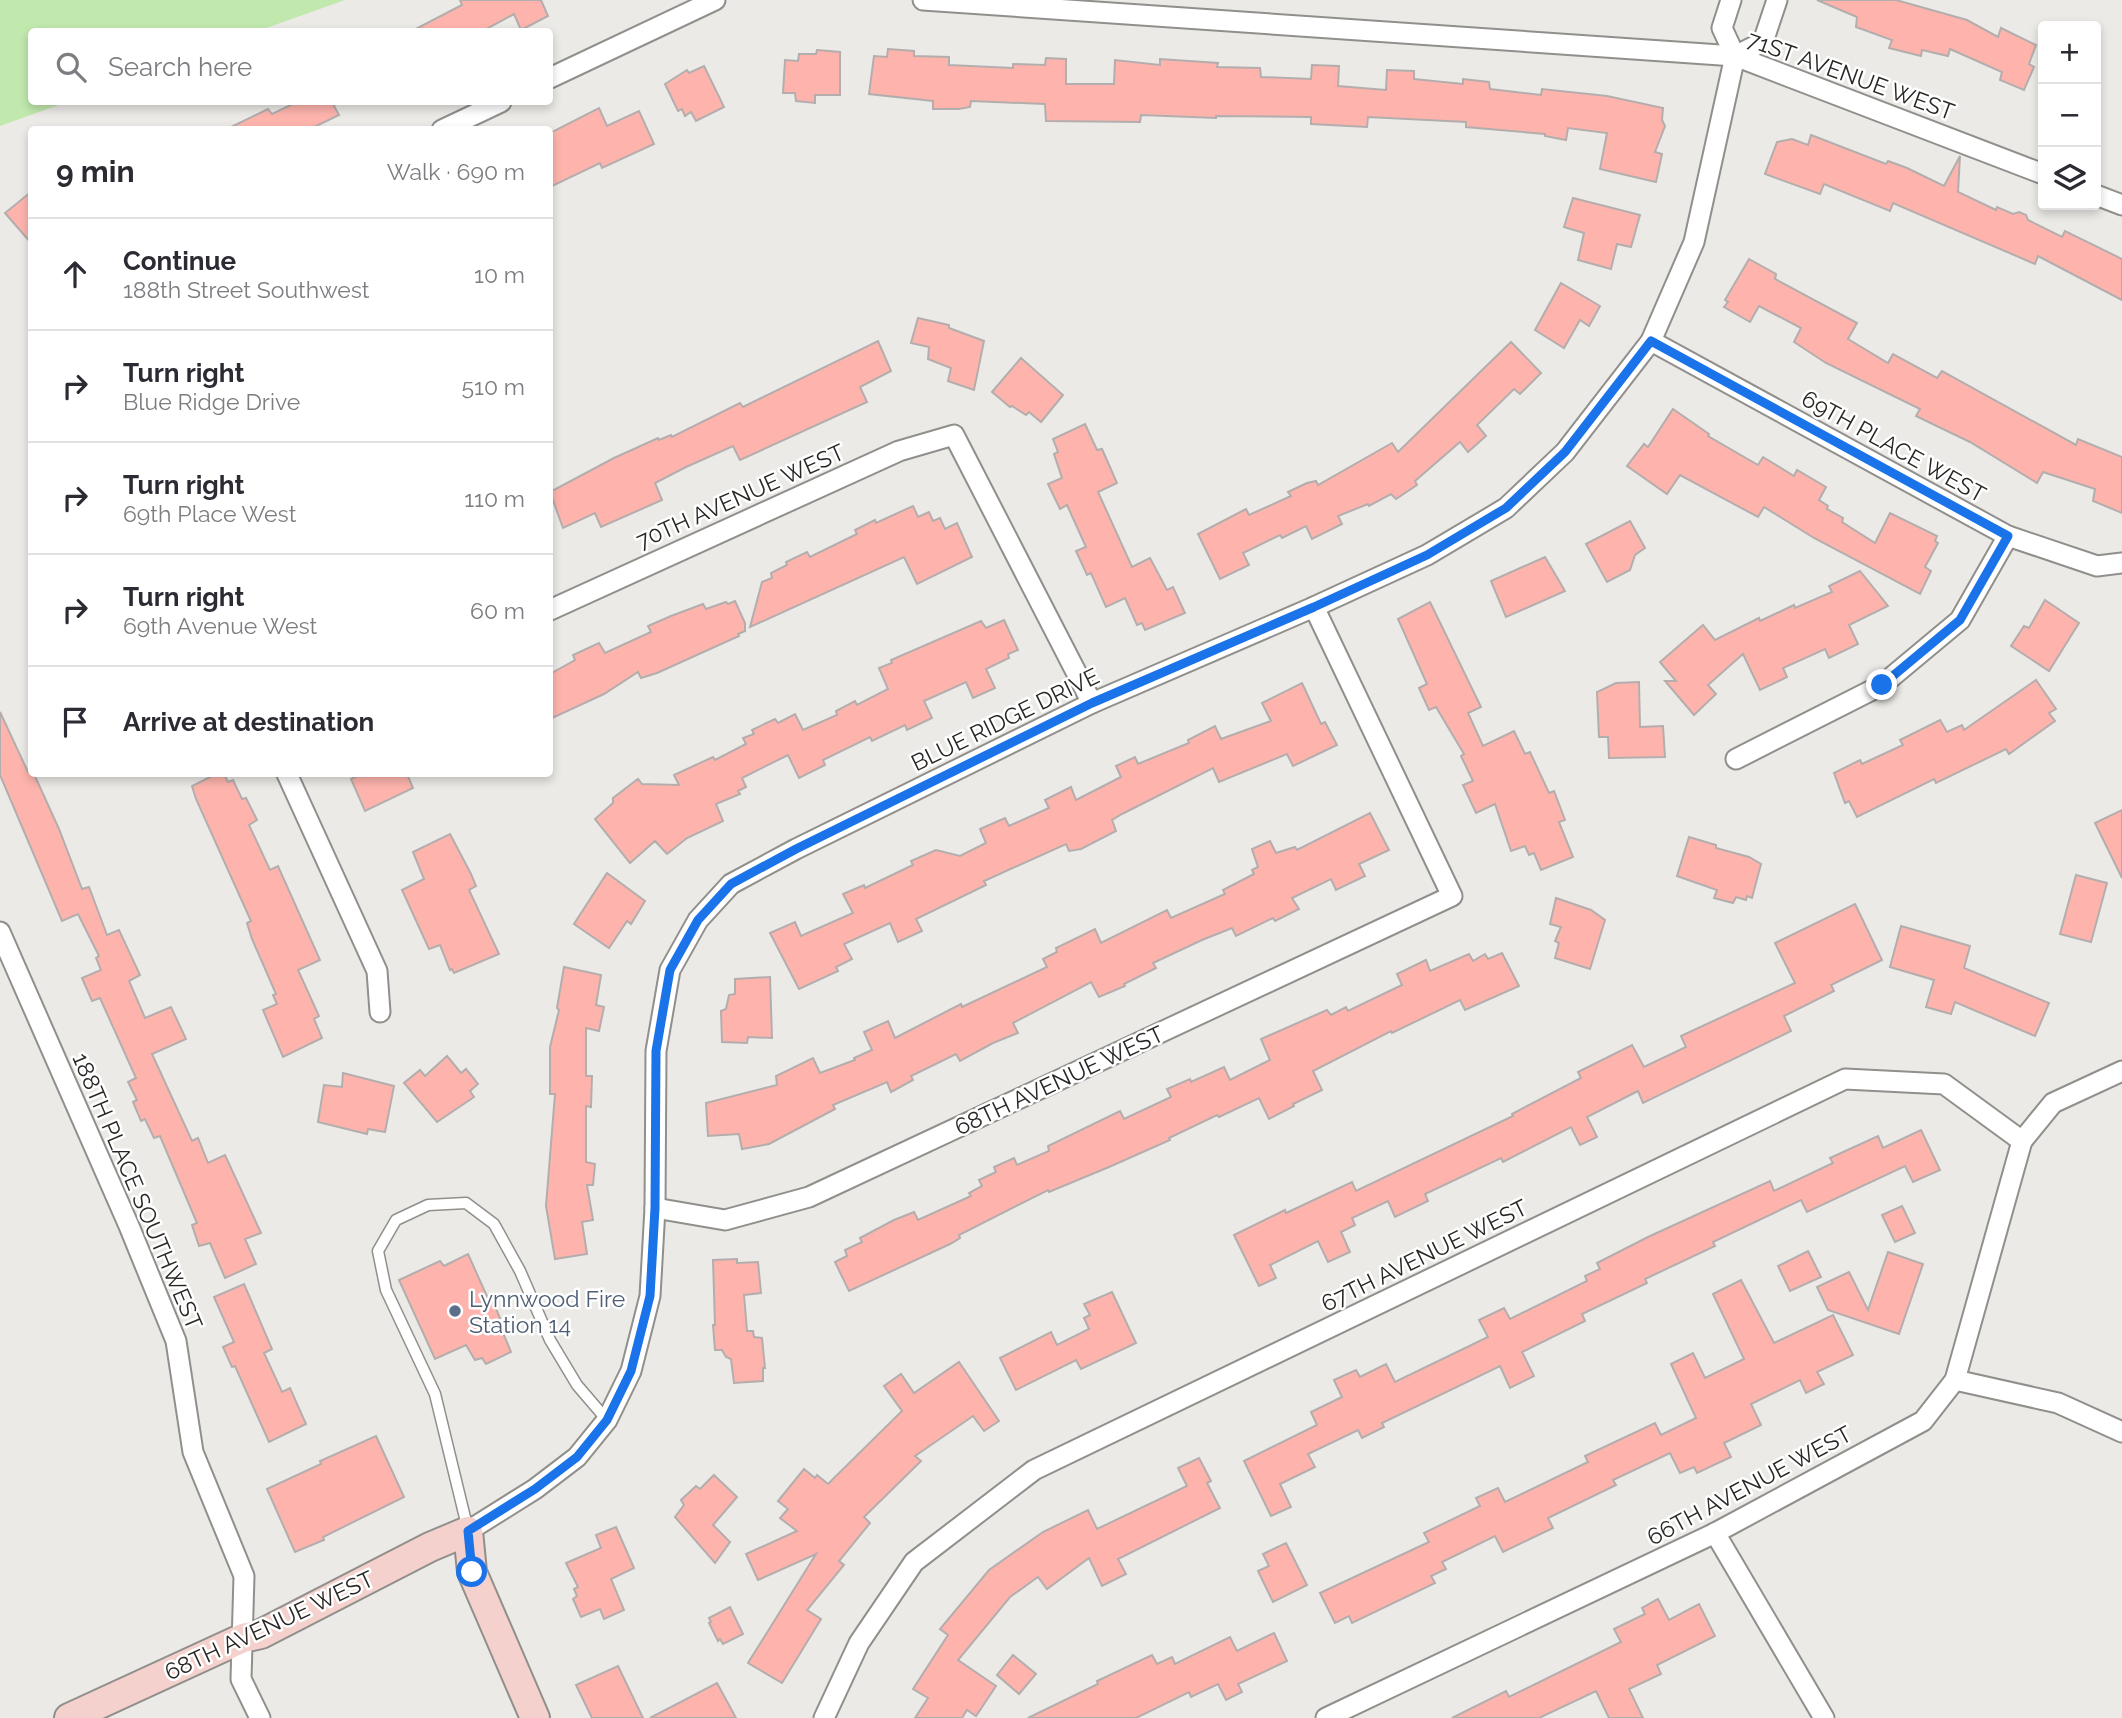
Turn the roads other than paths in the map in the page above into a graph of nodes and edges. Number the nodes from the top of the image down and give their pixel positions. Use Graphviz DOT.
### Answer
graph roads {
  1 [pos="715,0"];
  2 [pos="923,0"];
  3 [pos="1731,0"];
  4 [pos="1777,0"];
  5 [pos="1735,56"];
  6 [pos="553,77"];
  7 [pos="495,105"];
  8 [pos="450,126"];
  9 [pos="2038,172"];
  10 [pos="2101,197"];
  11 [pos="2122,205"];
  12 [pos="1651,341"];
  13 [pos="2008,536"];
  14 [pos="2122,563"];
  15 [pos="1314,607"];
  16 [pos="553,609"];
  17 [pos="1092,703"];
  18 [pos="1736,759"];
  19 [pos="288,777"];
  20 [pos="0,932"];
  21 [pos="380,1012"];
  22 [pos="2122,1071"];
  23 [pos="2022,1141"];
  24 [pos="655,1208"];
  25 [pos="1955,1380"];
  26 [pos="607,1420"];
  27 [pos="2122,1432"];
  28 [pos="468,1531"];
  29 [pos="1715,1533"];
  30 [pos="243,1638"];
  31 [pos="69,1718"];
  32 [pos="260,1718"];
  33 [pos="535,1718"];
  34 [pos="824,1718"];
  35 [pos="1326,1718"];
  36 [pos="1824,1718"];
  1 -- 6 [label="street"];
  2 -- 5 [label="street, 71ST AVENUE WEST"];
  3 -- 5 [label="street"];
  4 -- 5 [label="street"];
  5 -- 9 [label="street, 71ST AVENUE WEST"];
  5 -- 12 [label="street, BLUE RIDGE DRIVE"];
  7 -- 8 [label="street"];
  10 -- 11 [label="street"];
  12 -- 13 [label="street, 69TH PLACE WEST"];
  12 -- 15 [label="street, BLUE RIDGE DRIVE"];
  13 -- 14 [label="street, 69TH PLACE WEST"];
  13 -- 18 [label="street"];
  15 -- 17 [label="street, BLUE RIDGE DRIVE"];
  15 -- 24 [label="street, 68TH AVENUE WEST"];
  16 -- 17 [label="street, 70TH AVENUE WEST"];
  17 -- 24 [label="street, BLUE RIDGE DRIVE"];
  19 -- 21 [label="street"];
  20 -- 30 [label="street, 188TH PLACE SOUTHWEST"];
  22 -- 23 [label="street"];
  23 -- 25 [label="street, 66TH AVENUE WEST"];
  23 -- 34 [label="street, 67TH AVENUE WEST"];
  24 -- 26 [label="street, BLUE RIDGE DRIVE"];
  25 -- 27 [label="street"];
  25 -- 29 [label="street, 66TH AVENUE WEST"];
  26 -- 28 [label="street, BLUE RIDGE DRIVE"];
  26 -- 28 [label="lane"];
  28 -- 30 [label="street, 68TH AVENUE WEST"];
  28 -- 33 [label="street"];
  29 -- 35 [label="street, 66TH AVENUE WEST"];
  29 -- 36 [label="street"];
  30 -- 31 [label="street, 68TH AVENUE WEST"];
  30 -- 32 [label="street, 188TH PLACE SOUTHWEST"];
}
